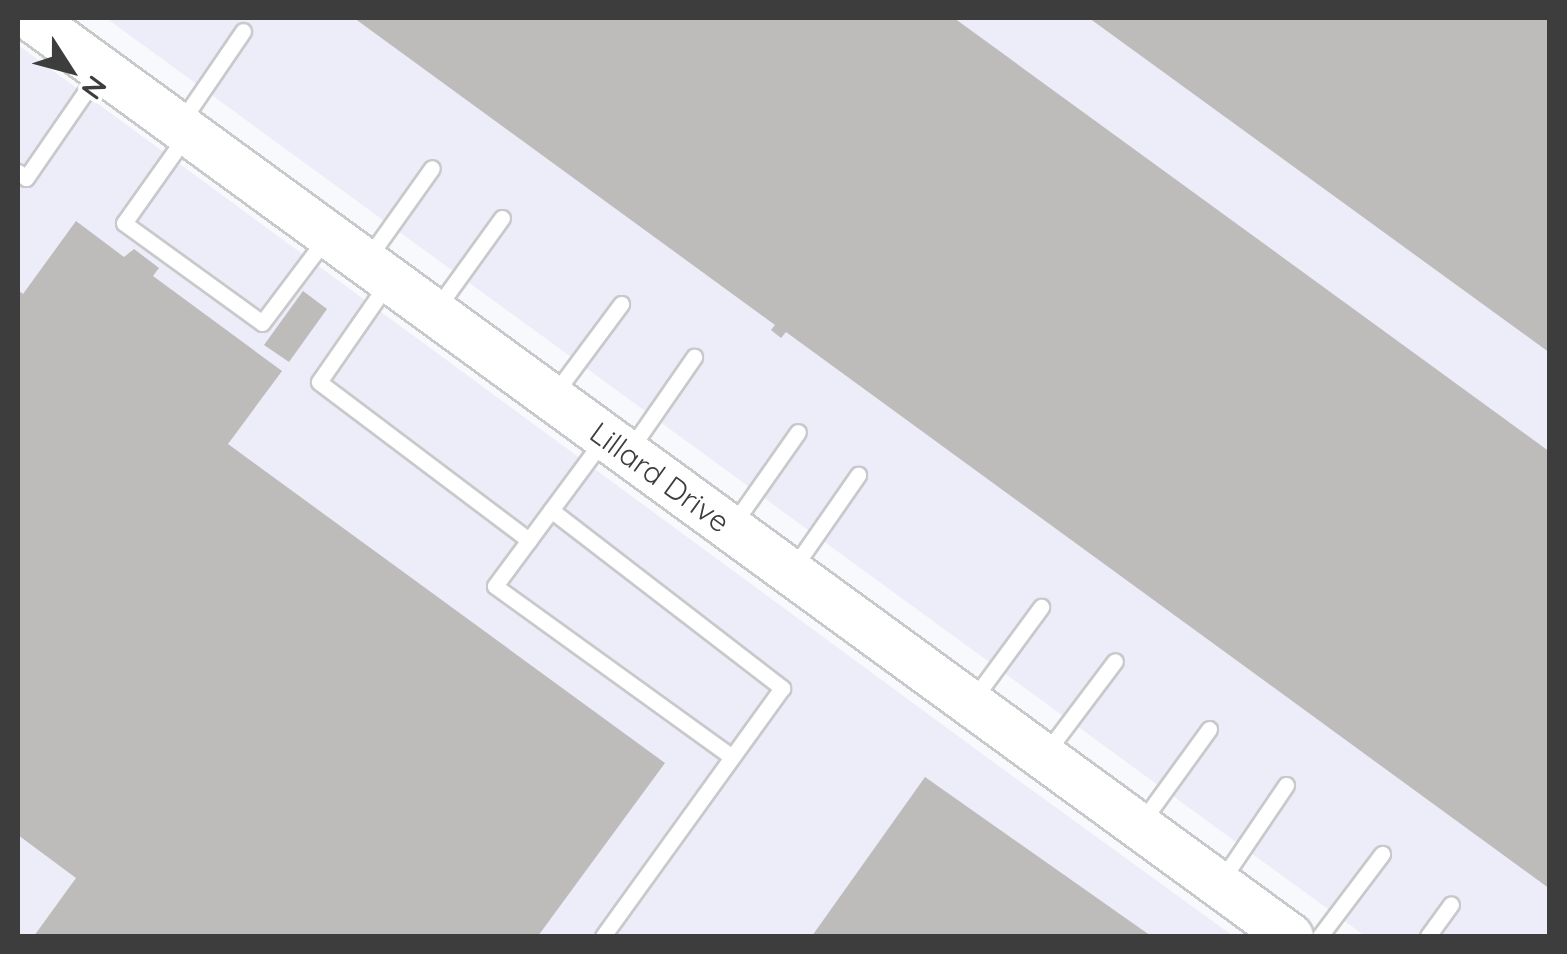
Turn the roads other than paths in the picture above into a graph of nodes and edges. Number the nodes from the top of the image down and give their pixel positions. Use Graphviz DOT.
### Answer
graph roads {
  1 [pos="31,18"];
  2 [pos="243,31"];
  3 [pos="101,69"];
  4 [pos="184,129"];
  5 [pos="432,168"];
  6 [pos="18,172"];
  7 [pos="502,218"];
  8 [pos="328,235"];
  9 [pos="378,271"];
  10 [pos="621,304"];
  11 [pos="434,312"];
  12 [pos="694,356"];
  13 [pos="552,398"];
  14 [pos="798,432"];
  15 [pos="616,445"];
  16 [pos="858,475"];
  17 [pos="551,510"];
  18 [pos="731,528"];
  19 [pos="529,540"];
  20 [pos="790,572"];
  21 [pos="1040,608"];
  22 [pos="1115,661"];
  23 [pos="971,704"];
  24 [pos="1208,728"];
  25 [pos="732,757"];
  26 [pos="1043,757"];
  27 [pos="1286,785"];
  28 [pos="1138,826"];
  29 [pos="1382,854"];
  30 [pos="1219,885"];
  31 [pos="1451,904"];
  32 [pos="603,936"];
  33 [pos="1290,936"];
  34 [pos="1320,936"];
  35 [pos="1428,936"];
  1 -- 3 [label="street, Lillard Drive"];
  2 -- 4 [label="lane"];
  3 -- 4 [label="street, Lillard Drive"];
  3 -- 6 [label="lane"];
  4 -- 8 [label="street, Lillard Drive"];
  4 -- 8 [label="lane"];
  5 -- 9 [label="lane"];
  7 -- 11 [label="lane"];
  8 -- 9 [label="street, Lillard Drive"];
  9 -- 11 [label="street, Lillard Drive"];
  9 -- 19 [label="lane"];
  10 -- 13 [label="lane"];
  11 -- 13 [label="street, Lillard Drive"];
  12 -- 15 [label="lane"];
  13 -- 15 [label="street, Lillard Drive"];
  14 -- 18 [label="lane"];
  15 -- 17 [label="lane"];
  15 -- 18 [label="street, Lillard Drive"];
  16 -- 20 [label="lane"];
  17 -- 19 [label="lane"];
  17 -- 25 [label="lane"];
  18 -- 20 [label="street, Lillard Drive"];
  19 -- 25 [label="lane"];
  20 -- 23 [label="street, Lillard Drive"];
  21 -- 23 [label="lane"];
  22 -- 26 [label="lane"];
  23 -- 26 [label="street, Lillard Drive"];
  24 -- 28 [label="lane"];
  25 -- 32 [label="lane"];
  26 -- 28 [label="street, Lillard Drive"];
  27 -- 30 [label="lane"];
  28 -- 30 [label="street, Lillard Drive"];
  29 -- 34 [label="lane"];
  30 -- 33 [label="street, Lillard Drive"];
  31 -- 35 [label="lane"];
}
